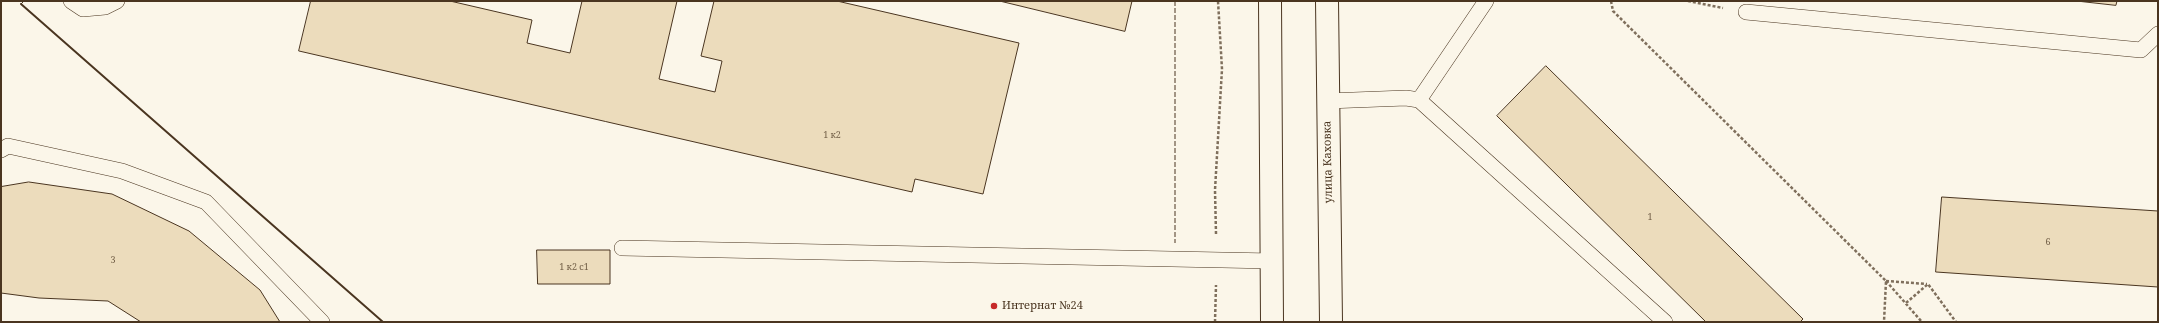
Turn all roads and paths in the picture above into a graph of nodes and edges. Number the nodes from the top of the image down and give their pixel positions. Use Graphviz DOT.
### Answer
graph roads {
  1 [pos="71,1"];
  2 [pos="117,1"];
  3 [pos="1218,1"];
  4 [pos="1270,1"];
  5 [pos="1327,1"];
  6 [pos="1486,1"];
  7 [pos="1611,1"];
  8 [pos="1688,1"];
  9 [pos="1746,12"];
  10 [pos="2158,34"];
  11 [pos="1419,100"];
  12 [pos="1328,101"];
  13 [pos="1,150"];
  14 [pos="622,248"];
  15 [pos="1216,259"];
  16 [pos="1272,261"];
  17 [pos="1886,281"];
  18 [pos="1928,284"];
  19 [pos="1906,303"];
  20 [pos="322,322"];
  21 [pos="1215,322"];
  22 [pos="1272,322"];
  23 [pos="1331,322"];
  24 [pos="1664,322"];
  25 [pos="1884,322"];
  26 [pos="1922,322"];
  27 [pos="1956,322"];
  1 -- 2 [label="lane"];
  3 -- 15 [label="path"];
  4 -- 16 [label="main road"];
  5 -- 12 [label="main road, улица Каховка"];
  6 -- 11 [label="lane"];
  7 -- 17 [label="path"];
  8 -- 9 [label="path"];
  9 -- 10 [label="lane"];
  11 -- 12 [label="lane"];
  11 -- 24 [label="lane"];
  12 -- 23 [label="main road, улица Каховка"];
  13 -- 20 [label="lane"];
  14 -- 15 [label="lane"];
  15 -- 16 [label="lane"];
  15 -- 21 [label="path"];
  16 -- 22 [label="main road"];
  17 -- 18 [label="path"];
  17 -- 19 [label="path"];
  17 -- 25 [label="path"];
  18 -- 19 [label="path"];
  18 -- 27 [label="path"];
  19 -- 26 [label="path"];
}
